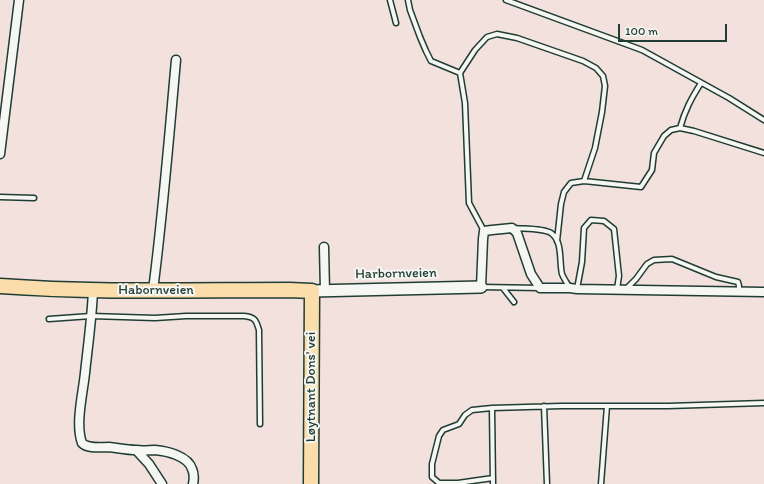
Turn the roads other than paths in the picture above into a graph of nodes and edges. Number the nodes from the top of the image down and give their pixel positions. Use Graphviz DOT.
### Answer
graph roads {
  1 [pos="19,0"];
  2 [pos="390,0"];
  3 [pos="408,0"];
  4 [pos="506,0"];
  5 [pos="396,23"];
  6 [pos="176,60"];
  7 [pos="460,73"];
  8 [pos="701,83"];
  9 [pos="764,120"];
  10 [pos="2,126"];
  11 [pos="680,128"];
  12 [pos="764,153"];
  13 [pos="0,154"];
  14 [pos="584,181"];
  15 [pos="0,197"];
  16 [pos="34,198"];
  17 [pos="512,228"];
  18 [pos="484,231"];
  19 [pos="557,241"];
  20 [pos="324,247"];
  21 [pos="0,286"];
  22 [pos="481,287"];
  23 [pos="503,288"];
  24 [pos="540,288"];
  25 [pos="573,288"];
  26 [pos="622,289"];
  27 [pos="93,290"];
  28 [pos="153,290"];
  29 [pos="318,291"];
  30 [pos="739,292"];
  31 [pos="764,292"];
  32 [pos="514,302"];
  33 [pos="91,316"];
  34 [pos="49,319"];
  35 [pos="764,403"];
  36 [pos="544,406"];
  37 [pos="607,406"];
  38 [pos="492,408"];
  39 [pos="260,424"];
  40 [pos="137,450"];
  41 [pos="493,478"];
  42 [pos="162,484"];
  43 [pos="193,484"];
  44 [pos="311,484"];
  45 [pos="493,484"];
  46 [pos="547,484"];
  47 [pos="601,484"];
  1 -- 10 [label="street"];
  2 -- 5 [label="lane"];
  3 -- 7 [label="lane"];
  4 -- 8 [label="lane"];
  6 -- 28 [label="street"];
  7 -- 14 [label="lane"];
  7 -- 18 [label="lane"];
  8 -- 9 [label="lane"];
  8 -- 11 [label="lane"];
  10 -- 13 [label="street"];
  11 -- 12 [label="lane"];
  11 -- 14 [label="lane"];
  14 -- 19 [label="lane"];
  15 -- 16 [label="lane"];
  17 -- 18 [label="street"];
  17 -- 19 [label="lane"];
  17 -- 24 [label="street"];
  18 -- 22 [label="street"];
  19 -- 25 [label="lane"];
  20 -- 29 [label="street"];
  21 -- 27 [label="highway, Habornveien"];
  22 -- 23 [label="lane"];
  22 -- 29 [label="street, Harbornveien"];
  23 -- 24 [label="lane"];
  23 -- 32 [label="lane"];
  24 -- 25 [label="street"];
  25 -- 26 [label="street"];
  25 -- 26 [label="lane"];
  26 -- 30 [label="street"];
  26 -- 30 [label="lane"];
  27 -- 28 [label="highway, Habornveien"];
  27 -- 33 [label="street"];
  28 -- 29 [label="highway, Habornveien"];
  29 -- 44 [label="highway, Løytnant Dons' vei"];
  30 -- 31 [label="street"];
  33 -- 34 [label="lane"];
  33 -- 39 [label="lane"];
  33 -- 40 [label="street"];
  35 -- 37 [label="lane"];
  36 -- 37 [label="lane"];
  36 -- 38 [label="lane"];
  36 -- 46 [label="lane"];
  37 -- 47 [label="lane"];
  38 -- 41 [label="lane"];
  38 -- 41 [label="lane"];
  40 -- 42 [label="street"];
  40 -- 43 [label="street"];
  41 -- 45 [label="lane"];
}
